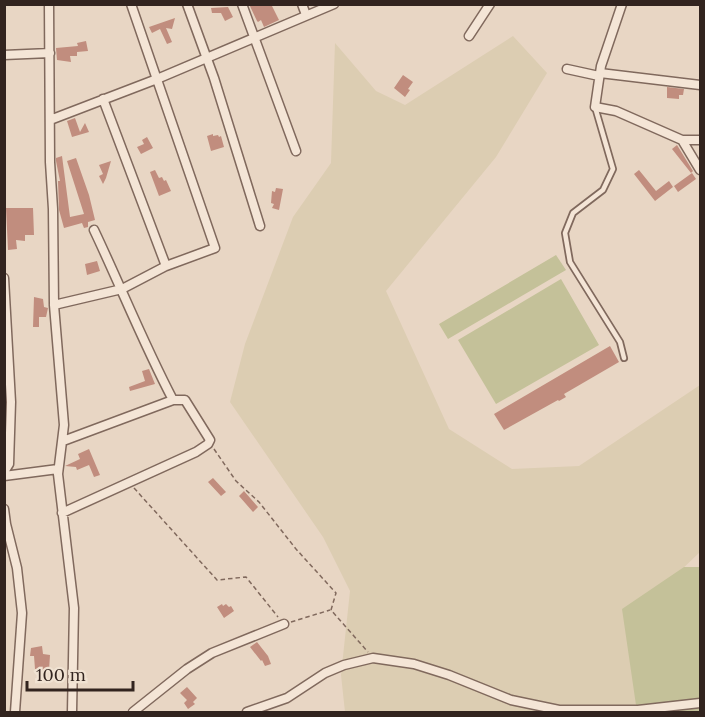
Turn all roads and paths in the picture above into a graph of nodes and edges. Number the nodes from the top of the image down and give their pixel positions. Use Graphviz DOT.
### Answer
graph roads {
  1 [pos="49,4"];
  2 [pos="131,4"];
  3 [pos="187,4"];
  4 [pos="242,4"];
  5 [pos="302,4"];
  6 [pos="334,4"];
  7 [pos="490,4"];
  8 [pos="622,4"];
  9 [pos="306,15"];
  10 [pos="469,36"];
  11 [pos="254,39"];
  12 [pos="50,53"];
  13 [pos="4,55"];
  14 [pos="207,58"];
  15 [pos="567,69"];
  16 [pos="599,75"];
  17 [pos="157,79"];
  18 [pos="700,85"];
  19 [pos="103,99"];
  20 [pos="595,106"];
  21 [pos="50,120"];
  22 [pos="681,140"];
  23 [pos="700,140"];
  24 [pos="296,151"];
  25 [pos="700,170"];
  26 [pos="260,226"];
  27 [pos="94,230"];
  28 [pos="166,266"];
  29 [pos="4,278"];
  30 [pos="122,289"];
  31 [pos="54,305"];
  32 [pos="624,358"];
  33 [pos="173,400"];
  34 [pos="210,440"];
  35 [pos="63,441"];
  36 [pos="58,469"];
  37 [pos="4,474"];
  38 [pos="130,482"];
  39 [pos="4,510"];
  40 [pos="62,513"];
  41 [pos="331,610"];
  42 [pos="284,624"];
  43 [pos="373,658"];
  44 [pos="700,704"];
  45 [pos="15,712"];
  46 [pos="72,712"];
  47 [pos="134,712"];
  48 [pos="247,712"];
  1 -- 12 [label="street"];
  2 -- 17 [label="street"];
  3 -- 14 [label="street"];
  4 -- 11 [label="street"];
  5 -- 9 [label="street"];
  6 -- 9 [label="street"];
  7 -- 10 [label="street"];
  8 -- 16 [label="street"];
  9 -- 11 [label="street"];
  11 -- 14 [label="street"];
  11 -- 24 [label="street"];
  12 -- 13 [label="street"];
  12 -- 21 [label="street"];
  14 -- 17 [label="street"];
  14 -- 26 [label="street"];
  15 -- 16 [label="street"];
  16 -- 18 [label="street"];
  16 -- 20 [label="street"];
  17 -- 19 [label="street"];
  17 -- 28 [label="street"];
  19 -- 21 [label="street"];
  19 -- 28 [label="street"];
  20 -- 22 [label="street"];
  20 -- 32 [label="lane"];
  21 -- 31 [label="street"];
  22 -- 23 [label="street"];
  22 -- 25 [label="street"];
  27 -- 30 [label="street"];
  28 -- 30 [label="street"];
  29 -- 37 [label="street"];
  30 -- 31 [label="street"];
  30 -- 33 [label="street"];
  31 -- 35 [label="street"];
  33 -- 34 [label="street"];
  33 -- 35 [label="street"];
  34 -- 38 [label="street"];
  34 -- 41 [label="path"];
  35 -- 36 [label="street"];
  36 -- 37 [label="street"];
  36 -- 40 [label="street"];
  38 -- 40 [label="street"];
  38 -- 42 [label="path"];
  39 -- 45 [label="street"];
  40 -- 46 [label="street"];
  41 -- 42 [label="path"];
  41 -- 43 [label="path"];
  42 -- 47 [label="street"];
  43 -- 44 [label="street"];
  43 -- 48 [label="street"];
}
